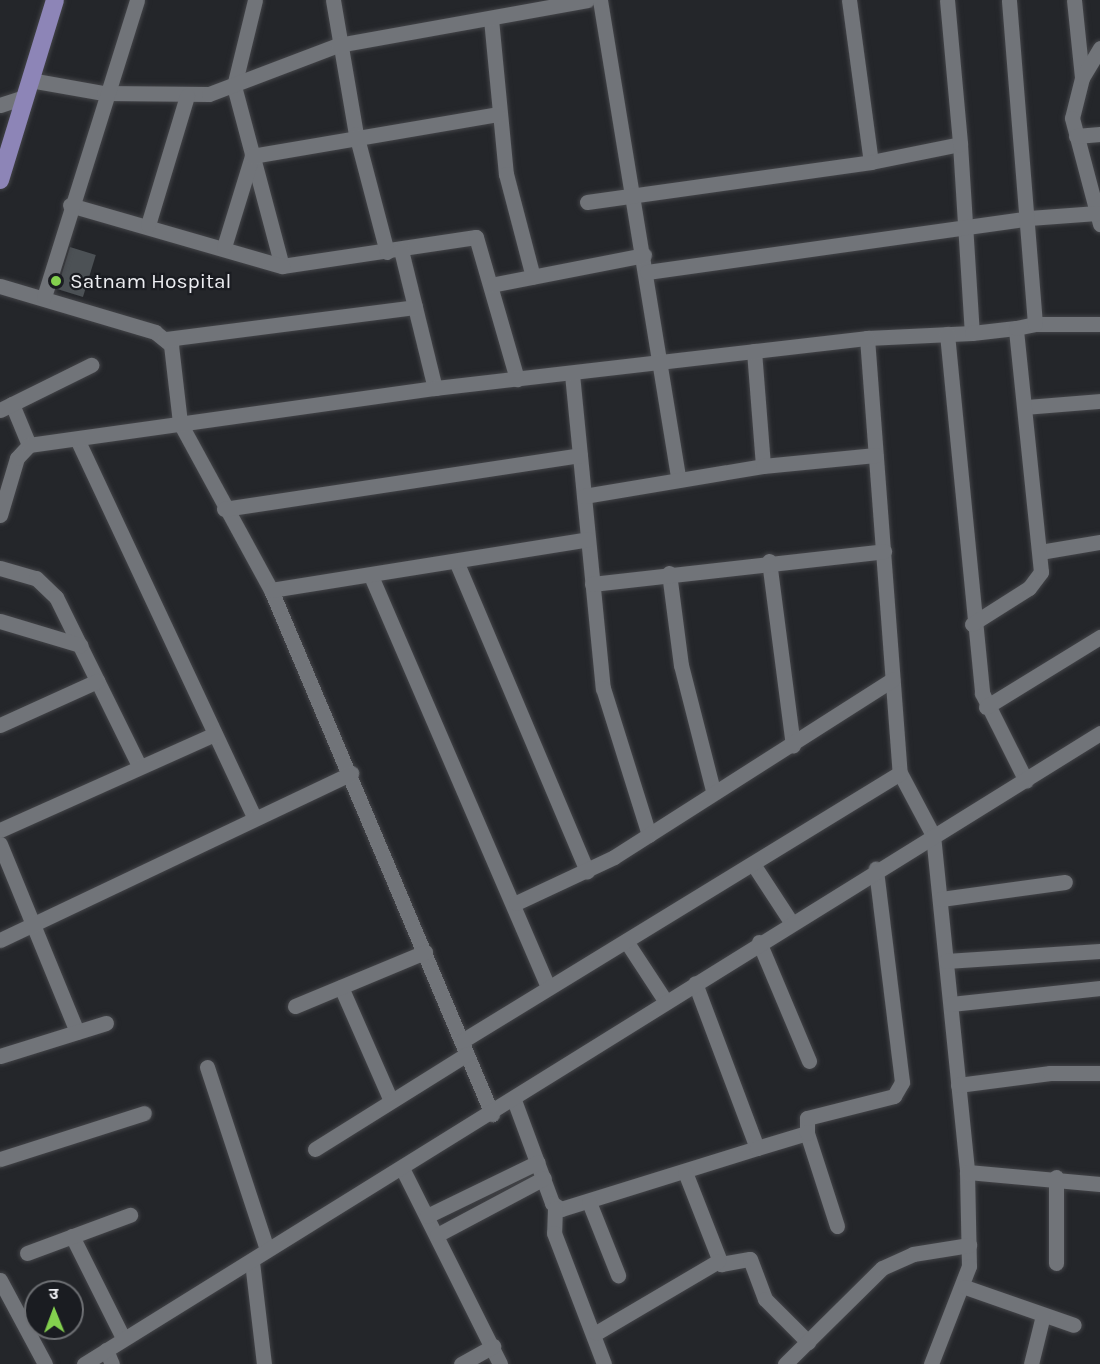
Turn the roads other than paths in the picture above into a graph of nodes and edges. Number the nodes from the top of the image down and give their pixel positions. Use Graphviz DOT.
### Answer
graph roads {
  1 [pos="55,0"];
  2 [pos="137,0"];
  3 [pos="255,0"];
  4 [pos="333,0"];
  5 [pos="587,0"];
  6 [pos="600,0"];
  7 [pos="849,0"];
  8 [pos="947,0"];
  9 [pos="1009,0"];
  10 [pos="1074,0"];
  11 [pos="528,6"];
  12 [pos="491,19"];
  13 [pos="338,45"];
  14 [pos="1100,48"];
  15 [pos="1082,78"];
  16 [pos="234,87"];
  17 [pos="27,89"];
  18 [pos="104,93"];
  19 [pos="187,96"];
  20 [pos="0,105"];
  21 [pos="497,114"];
  22 [pos="356,134"];
  23 [pos="1100,134"];
  24 [pos="1076,136"];
  25 [pos="960,144"];
  26 [pos="252,156"];
  27 [pos="871,162"];
  28 [pos="0,180"];
  29 [pos="634,198"];
  30 [pos="587,202"];
  31 [pos="70,205"];
  32 [pos="1029,218"];
  33 [pos="1099,218"];
  34 [pos="148,225"];
  35 [pos="963,227"];
  36 [pos="224,247"];
  37 [pos="394,251"];
  38 [pos="644,255"];
  39 [pos="282,266"];
  40 [pos="647,272"];
  41 [pos="532,277"];
  42 [pos="491,285"];
  43 [pos="0,286"];
  44 [pos="44,297"];
  45 [pos="415,307"];
  46 [pos="1035,324"];
  47 [pos="1100,324"];
  48 [pos="1016,328"];
  49 [pos="972,333"];
  50 [pos="946,334"];
  51 [pos="867,338"];
  52 [pos="166,339"];
  53 [pos="754,351"];
  54 [pos="660,362"];
  55 [pos="91,365"];
  56 [pos="572,374"];
  57 [pos="517,379"];
  58 [pos="435,388"];
  59 [pos="1100,401"];
  60 [pos="6,407"];
  61 [pos="1025,407"];
  62 [pos="180,423"];
  63 [pos="76,439"];
  64 [pos="29,446"];
  65 [pos="875,455"];
  66 [pos="580,456"];
  67 [pos="763,466"];
  68 [pos="679,480"];
  69 [pos="584,496"];
  70 [pos="224,509"];
  71 [pos="0,515"];
  72 [pos="588,539"];
  73 [pos="1100,542"];
  74 [pos="884,551"];
  75 [pos="1040,552"];
  76 [pos="456,561"];
  77 [pos="769,561"];
  78 [pos="0,568"];
  79 [pos="669,573"];
  80 [pos="370,576"];
  81 [pos="592,584"];
  82 [pos="271,590"];
  83 [pos="0,621"];
  84 [pos="972,624"];
  85 [pos="1100,637"];
  86 [pos="80,645"];
  87 [pos="892,680"];
  88 [pos="97,681"];
  89 [pos="986,707"];
  90 [pos="0,725"];
  91 [pos="1100,733"];
  92 [pos="216,734"];
  93 [pos="793,744"];
  94 [pos="139,766"];
  95 [pos="351,773"];
  96 [pos="900,773"];
  97 [pos="1026,781"];
  98 [pos="713,791"];
  99 [pos="254,817"];
  100 [pos="0,830"];
  101 [pos="649,835"];
  102 [pos="933,835"];
  103 [pos="0,844"];
  104 [pos="753,864"];
  105 [pos="876,869"];
  106 [pos="587,871"];
  107 [pos="1065,882"];
  108 [pos="941,899"];
  109 [pos="516,903"];
  110 [pos="35,922"];
  111 [pos="791,922"];
  112 [pos="0,940"];
  113 [pos="626,941"];
  114 [pos="759,942"];
  115 [pos="1100,951"];
  116 [pos="425,952"];
  117 [pos="946,961"];
  118 [pos="695,983"];
  119 [pos="341,987"];
  120 [pos="548,987"];
  121 [pos="1100,988"];
  122 [pos="666,1002"];
  123 [pos="951,1004"];
  124 [pos="295,1006"];
  125 [pos="106,1023"];
  126 [pos="76,1032"];
  127 [pos="465,1047"];
  128 [pos="0,1056"];
  129 [pos="809,1061"];
  130 [pos="207,1067"];
  131 [pos="1100,1073"];
  132 [pos="958,1084"];
  133 [pos="514,1100"];
  134 [pos="391,1101"];
  135 [pos="144,1113"];
  136 [pos="492,1114"];
  137 [pos="807,1134"];
  138 [pos="757,1148"];
  139 [pos="315,1149"];
  140 [pos="0,1159"];
  141 [pos="538,1162"];
  142 [pos="402,1168"];
  143 [pos="685,1172"];
  144 [pos="967,1172"];
  145 [pos="1056,1177"];
  146 [pos="544,1178"];
  147 [pos="1100,1185"];
  148 [pos="589,1202"];
  149 [pos="555,1208"];
  150 [pos="130,1215"];
  151 [pos="427,1216"];
  152 [pos="837,1226"];
  153 [pos="437,1235"];
  154 [pos="72,1236"];
  155 [pos="969,1245"];
  156 [pos="267,1249"];
  157 [pos="27,1253"];
  158 [pos="718,1261"];
  159 [pos="252,1262"];
  160 [pos="1056,1263"];
  161 [pos="618,1275"];
  162 [pos="0,1280"];
  163 [pos="965,1287"];
  164 [pos="1044,1315"];
  165 [pos="1074,1325"];
  166 [pos="596,1333"];
  167 [pos="123,1338"];
  168 [pos="808,1342"];
  169 [pos="493,1346"];
  170 [pos="109,1357"];
  171 [pos="45,1364"];
  172 [pos="84,1364"];
  173 [pos="264,1364"];
  174 [pos="461,1364"];
  175 [pos="500,1364"];
  176 [pos="604,1364"];
  177 [pos="785,1364"];
  178 [pos="932,1364"];
  179 [pos="1031,1364"];
  1 -- 17 [label="main road"];
  2 -- 18 [label="street"];
  3 -- 16 [label="street"];
  4 -- 13 [label="street"];
  5 -- 11 [label="street"];
  6 -- 29 [label="street"];
  7 -- 27 [label="street"];
  8 -- 25 [label="street"];
  9 -- 32 [label="street"];
  10 -- 15 [label="street"];
  11 -- 12 [label="street"];
  12 -- 13 [label="street"];
  12 -- 21 [label="street"];
  13 -- 16 [label="street"];
  13 -- 22 [label="street"];
  14 -- 15 [label="street"];
  15 -- 24 [label="street"];
  16 -- 19 [label="street"];
  16 -- 26 [label="street"];
  17 -- 18 [label="street"];
  17 -- 20 [label="street"];
  17 -- 28 [label="main road"];
  18 -- 19 [label="street"];
  18 -- 31 [label="street"];
  19 -- 34 [label="street"];
  21 -- 22 [label="street"];
  21 -- 41 [label="street"];
  22 -- 26 [label="street"];
  22 -- 37 [label="street"];
  23 -- 24 [label="street"];
  24 -- 33 [label="street"];
  25 -- 27 [label="street"];
  25 -- 35 [label="street"];
  26 -- 36 [label="street"];
  26 -- 39 [label="street"];
  27 -- 29 [label="street"];
  29 -- 30 [label="street"];
  29 -- 38 [label="street"];
  31 -- 34 [label="street"];
  31 -- 44 [label="street"];
  32 -- 33 [label="street"];
  32 -- 35 [label="street"];
  32 -- 46 [label="street"];
  34 -- 36 [label="street"];
  35 -- 40 [label="street"];
  35 -- 49 [label="street"];
  36 -- 39 [label="street"];
  37 -- 39 [label="street"];
  37 -- 42 [label="street"];
  37 -- 45 [label="street"];
  38 -- 40 [label="street"];
  38 -- 41 [label="street"];
  40 -- 54 [label="street"];
  41 -- 42 [label="street"];
  42 -- 57 [label="street"];
  43 -- 44 [label="street"];
  44 -- 52 [label="street"];
  45 -- 52 [label="street"];
  45 -- 58 [label="street"];
  46 -- 47 [label="street"];
  46 -- 48 [label="street"];
  48 -- 49 [label="street"];
  48 -- 61 [label="street"];
  49 -- 50 [label="street"];
  50 -- 51 [label="street"];
  50 -- 84 [label="street"];
  51 -- 53 [label="street"];
  51 -- 65 [label="street"];
  52 -- 62 [label="street"];
  53 -- 54 [label="street"];
  53 -- 67 [label="street"];
  54 -- 56 [label="street"];
  54 -- 68 [label="street"];
  55 -- 60 [label="street"];
  56 -- 57 [label="street"];
  56 -- 66 [label="street"];
  57 -- 58 [label="street"];
  58 -- 62 [label="street"];
  59 -- 61 [label="street"];
  60 -- 64 [label="street"];
  61 -- 75 [label="street"];
  62 -- 63 [label="street"];
  62 -- 70 [label="street"];
  63 -- 64 [label="street"];
  63 -- 92 [label="street"];
  64 -- 71 [label="street"];
  65 -- 67 [label="street"];
  65 -- 74 [label="street"];
  66 -- 69 [label="street"];
  66 -- 70 [label="street"];
  67 -- 68 [label="street"];
  68 -- 69 [label="street"];
  69 -- 72 [label="street"];
  70 -- 82 [label="street"];
  72 -- 76 [label="street"];
  72 -- 81 [label="street"];
  73 -- 75 [label="street"];
  74 -- 77 [label="street"];
  74 -- 87 [label="street"];
  75 -- 84 [label="street"];
  76 -- 80 [label="street"];
  76 -- 106 [label="street"];
  77 -- 79 [label="street"];
  77 -- 93 [label="street"];
  78 -- 86 [label="street"];
  79 -- 81 [label="street"];
  79 -- 98 [label="street"];
  80 -- 82 [label="street"];
  80 -- 109 [label="street"];
  81 -- 101 [label="street"];
  82 -- 95 [label="street"];
  83 -- 86 [label="street"];
  84 -- 89 [label="street"];
  85 -- 89 [label="street"];
  86 -- 88 [label="street"];
  87 -- 93 [label="street"];
  87 -- 96 [label="street"];
  88 -- 90 [label="street"];
  88 -- 94 [label="street"];
  89 -- 97 [label="street"];
  91 -- 97 [label="street"];
  92 -- 94 [label="street"];
  92 -- 99 [label="street"];
  93 -- 98 [label="street"];
  94 -- 100 [label="street"];
  95 -- 99 [label="street"];
  95 -- 116 [label="street"];
  96 -- 102 [label="street"];
  96 -- 104 [label="street"];
  97 -- 102 [label="street"];
  98 -- 101 [label="street"];
  99 -- 110 [label="street"];
  101 -- 106 [label="street"];
  102 -- 105 [label="street"];
  102 -- 108 [label="street"];
  103 -- 110 [label="street"];
  104 -- 111 [label="street"];
  104 -- 113 [label="street"];
  105 -- 111 [label="street"];
  105 -- 137 [label="street"];
  106 -- 109 [label="street"];
  107 -- 108 [label="street"];
  108 -- 117 [label="street"];
  109 -- 120 [label="street"];
  110 -- 112 [label="street"];
  110 -- 126 [label="street"];
  111 -- 114 [label="street"];
  113 -- 120 [label="street"];
  113 -- 122 [label="street"];
  114 -- 118 [label="street"];
  114 -- 129 [label="street"];
  115 -- 117 [label="street"];
  116 -- 119 [label="street"];
  116 -- 127 [label="street"];
  117 -- 123 [label="street"];
  118 -- 122 [label="street"];
  118 -- 138 [label="street"];
  119 -- 124 [label="street"];
  119 -- 134 [label="street"];
  120 -- 127 [label="street"];
  121 -- 123 [label="street"];
  122 -- 133 [label="street"];
  123 -- 132 [label="street"];
  125 -- 126 [label="street"];
  126 -- 128 [label="street"];
  127 -- 134 [label="street"];
  127 -- 136 [label="street"];
  130 -- 156 [label="street"];
  131 -- 132 [label="street"];
  132 -- 144 [label="street"];
  133 -- 136 [label="street"];
  133 -- 141 [label="street"];
  134 -- 139 [label="street"];
  135 -- 140 [label="street"];
  136 -- 142 [label="street"];
  137 -- 138 [label="street"];
  137 -- 152 [label="street"];
  138 -- 143 [label="street"];
  141 -- 146 [label="street"];
  141 -- 151 [label="street"];
  142 -- 151 [label="street"];
  142 -- 156 [label="street"];
  143 -- 148 [label="street"];
  143 -- 158 [label="street"];
  144 -- 145 [label="street"];
  144 -- 155 [label="street"];
  145 -- 147 [label="street"];
  145 -- 160 [label="street"];
  146 -- 149 [label="street"];
  146 -- 153 [label="street"];
  148 -- 149 [label="street"];
  148 -- 161 [label="street"];
  149 -- 166 [label="street"];
  150 -- 154 [label="street"];
  151 -- 153 [label="street"];
  153 -- 169 [label="street"];
  154 -- 157 [label="street"];
  154 -- 167 [label="street"];
  155 -- 163 [label="street"];
  155 -- 168 [label="street"];
  156 -- 159 [label="street"];
  158 -- 166 [label="street"];
  158 -- 168 [label="street"];
  159 -- 167 [label="street"];
  159 -- 173 [label="street"];
  162 -- 171 [label="street"];
  163 -- 164 [label="street"];
  163 -- 178 [label="street"];
  164 -- 165 [label="street"];
  164 -- 179 [label="street"];
  166 -- 176 [label="street"];
  167 -- 170 [label="street"];
  168 -- 177 [label="street"];
  169 -- 174 [label="street"];
  169 -- 175 [label="street"];
  170 -- 172 [label="street"];
}
